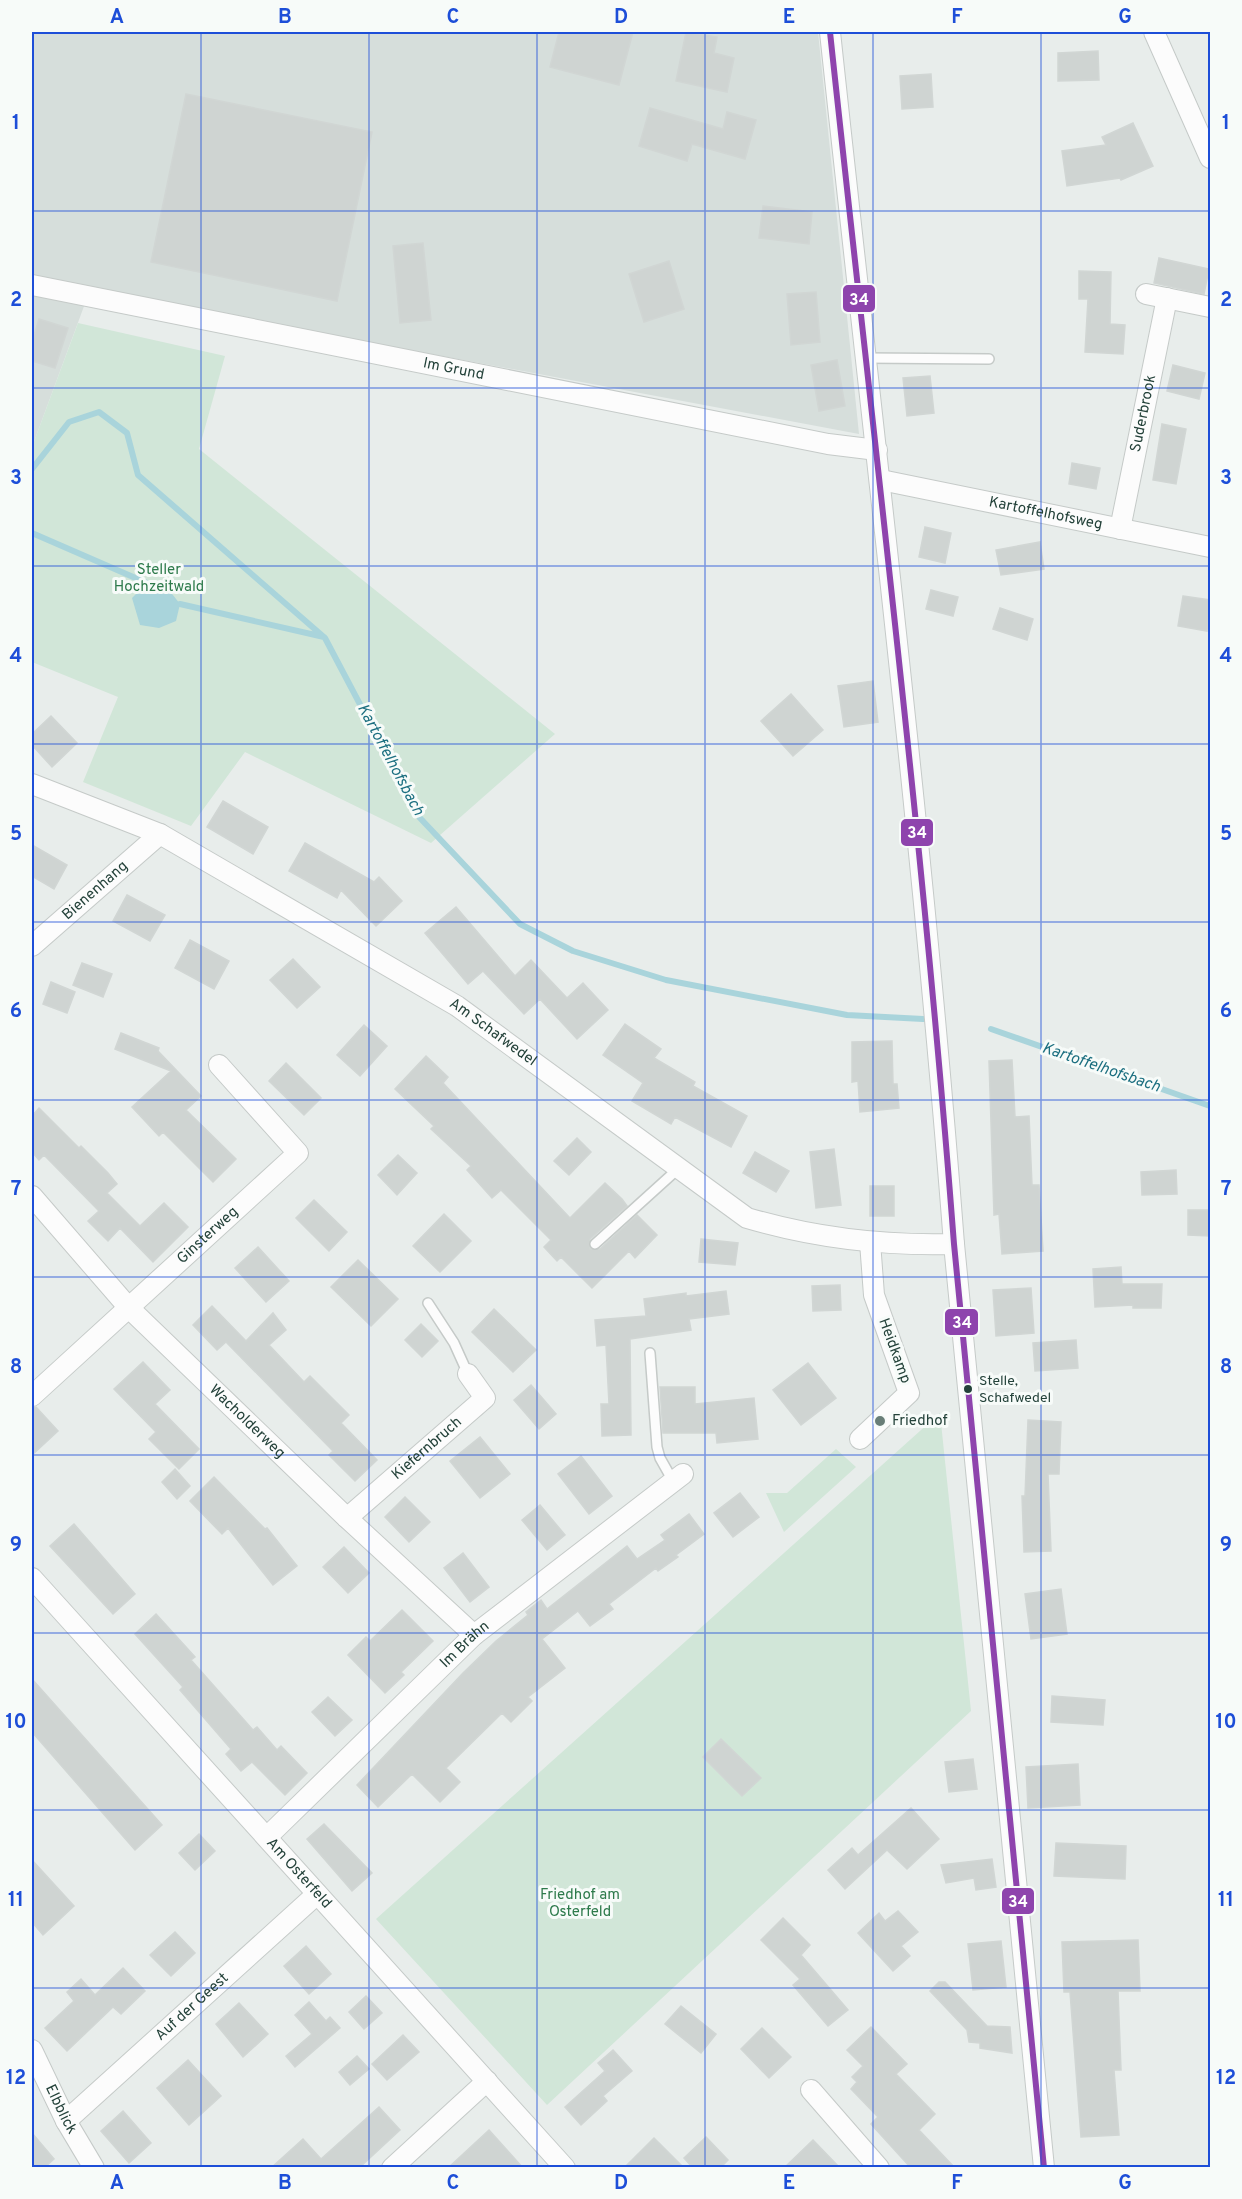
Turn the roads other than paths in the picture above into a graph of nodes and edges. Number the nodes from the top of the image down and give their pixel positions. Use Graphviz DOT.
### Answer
graph roads {
  1 [pos="830,32"];
  2 [pos="1154,32"];
  3 [pos="1210,158"];
  4 [pos="32,285"];
  5 [pos="1146,294"];
  6 [pos="1167,298"];
  7 [pos="1210,306"];
  8 [pos="865,358"];
  9 [pos="989,359"];
  10 [pos="877,450"];
  11 [pos="881,480"];
  12 [pos="1120,529"];
  13 [pos="1210,547"];
  14 [pos="32,784"];
  15 [pos="159,834"];
  16 [pos="32,946"];
  17 [pos="219,1065"];
  18 [pos="679,1168"];
  19 [pos="32,1196"];
  20 [pos="870,1242"];
  21 [pos="595,1244"];
  22 [pos="954,1244"];
  23 [pos="428,1304"];
  24 [pos="129,1308"];
  25 [pos="650,1353"];
  26 [pos="468,1374"];
  27 [pos="32,1396"];
  28 [pos="860,1439"];
  29 [pos="678,1477"];
  30 [pos="347,1518"];
  31 [pos="32,1578"];
  32 [pos="474,1635"];
  33 [pos="267,1837"];
  34 [pos="317,1894"];
  35 [pos="32,2050"];
  36 [pos="487,2081"];
  37 [pos="811,2090"];
  38 [pos="66,2121"];
  39 [pos="557,2164"];
  40 [pos="94,2168"];
  41 [pos="392,2168"];
  42 [pos="879,2168"];
  43 [pos="1044,2168"];
  1 -- 8 [label="street"];
  2 -- 3 [label="street"];
  4 -- 10 [label="street, Im Grund"];
  5 -- 6 [label="street"];
  6 -- 7 [label="street"];
  6 -- 12 [label="street, Suderbrook"];
  8 -- 9 [label="lane"];
  8 -- 10 [label="street"];
  10 -- 11 [label="street"];
  11 -- 12 [label="street, Kartoffelhofsweg"];
  11 -- 22 [label="street"];
  12 -- 13 [label="street, Kartoffelhofsweg"];
  14 -- 15 [label="street, Am Schafwedel"];
  15 -- 16 [label="street, Bienenhang"];
  15 -- 18 [label="street, Am Schafwedel"];
  17 -- 24 [label="street, Ginsterweg"];
  18 -- 20 [label="street, Am Schafwedel"];
  18 -- 21 [label="lane"];
  19 -- 24 [label="street, Wacholderweg"];
  20 -- 22 [label="street, Am Schafwedel"];
  20 -- 28 [label="street, Heidkamp"];
  22 -- 43 [label="street"];
  23 -- 26 [label="lane"];
  24 -- 27 [label="street, Ginsterweg"];
  24 -- 30 [label="street, Wacholderweg"];
  25 -- 29 [label="lane"];
  26 -- 30 [label="street, Kiefernbruch"];
  29 -- 32 [label="street, Im Brähn"];
  30 -- 32 [label="street, Wacholderweg"];
  31 -- 33 [label="street, Am Osterfeld"];
  32 -- 33 [label="street, Im Brähn"];
  33 -- 34 [label="street, Am Osterfeld"];
  34 -- 36 [label="street, Am Osterfeld"];
  34 -- 38 [label="street, Auf der Geest"];
  35 -- 38 [label="street, Elbblick"];
  36 -- 39 [label="street, Am Osterfeld"];
  36 -- 41 [label="street"];
  37 -- 42 [label="street"];
  38 -- 40 [label="street, Elbblick"];
}
